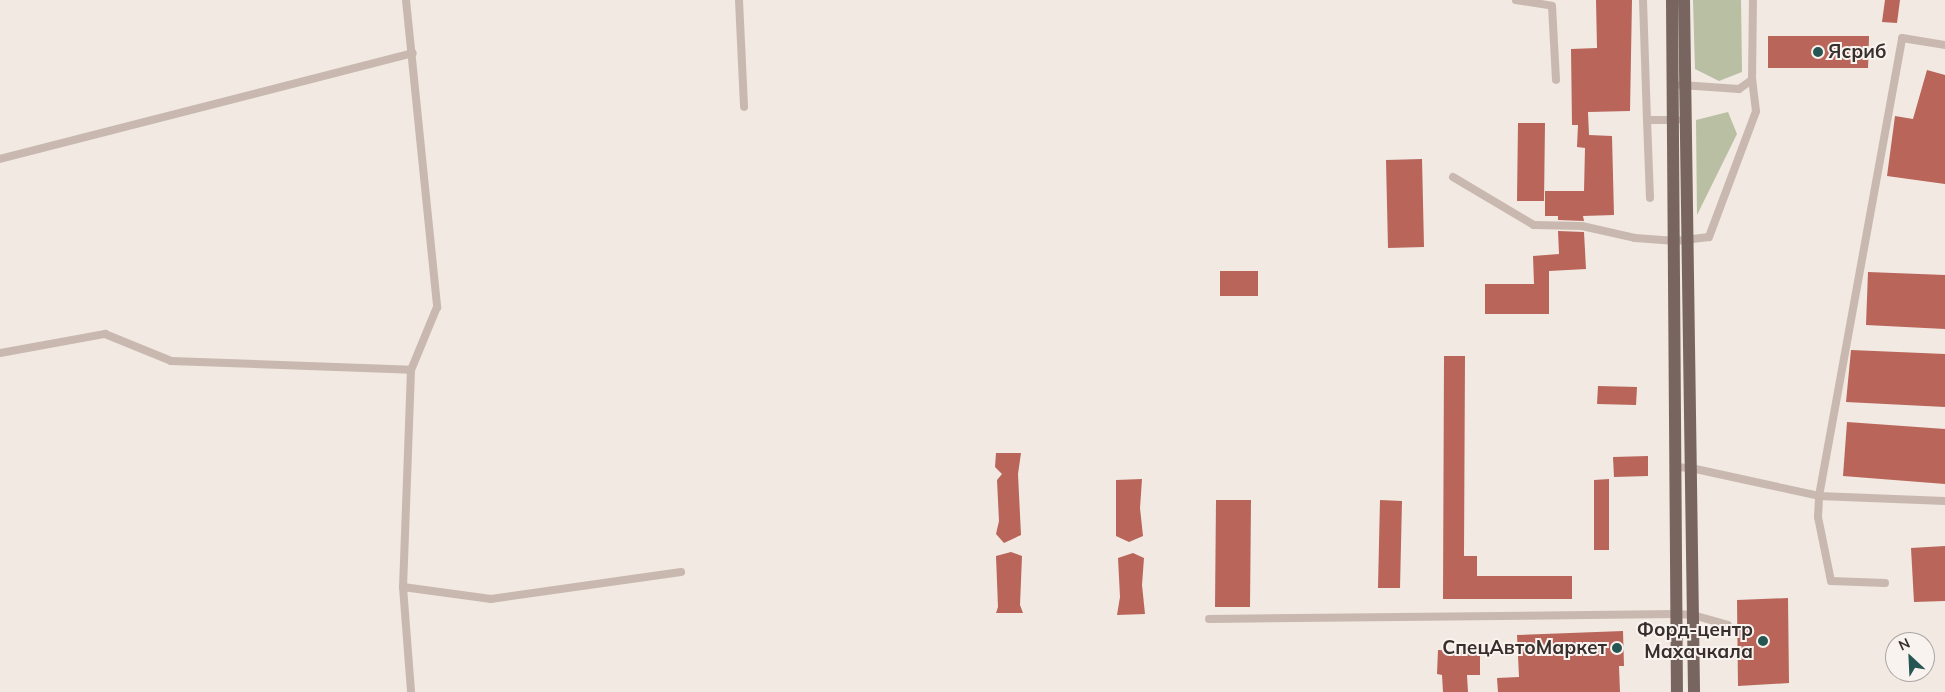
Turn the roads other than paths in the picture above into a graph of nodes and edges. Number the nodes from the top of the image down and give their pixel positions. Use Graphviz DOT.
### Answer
graph roads {
  1 [pos="406,0"];
  2 [pos="738,0"];
  3 [pos="1516,0"];
  4 [pos="1643,0"];
  5 [pos="1672,0"];
  6 [pos="1684,0"];
  7 [pos="1753,0"];
  8 [pos="1945,45"];
  9 [pos="413,53"];
  10 [pos="1556,80"];
  11 [pos="1752,80"];
  12 [pos="1679,85"];
  13 [pos="744,107"];
  14 [pos="1647,120"];
  15 [pos="1680,120"];
  16 [pos="0,159"];
  17 [pos="1453,177"];
  18 [pos="1650,198"];
  19 [pos="1690,240"];
  20 [pos="1676,241"];
  21 [pos="0,353"];
  22 [pos="411,370"];
  23 [pos="1675,467"];
  24 [pos="1690,468"];
  25 [pos="1819,496"];
  26 [pos="1945,501"];
  27 [pos="681,572"];
  28 [pos="1885,583"];
  29 [pos="403,587"];
  30 [pos="1676,614"];
  31 [pos="1693,615"];
  32 [pos="1209,619"];
  33 [pos="1728,625"];
  34 [pos="411,692"];
  35 [pos="1677,692"];
  36 [pos="1694,692"];
  1 -- 9 [label="lane"];
  2 -- 13 [label="lane"];
  3 -- 10 [label="lane"];
  4 -- 14 [label="lane"];
  5 -- 12 [label="main road"];
  6 -- 12 [label="main road"];
  7 -- 11 [label="lane"];
  8 -- 25 [label="lane"];
  9 -- 16 [label="lane"];
  9 -- 22 [label="lane"];
  11 -- 12 [label="lane"];
  11 -- 19 [label="lane"];
  12 -- 15 [label="main road"];
  14 -- 15 [label="lane"];
  14 -- 18 [label="lane"];
  15 -- 19 [label="main road"];
  15 -- 20 [label="main road"];
  17 -- 20 [label="lane"];
  19 -- 20 [label="lane"];
  19 -- 24 [label="main road"];
  20 -- 23 [label="main road"];
  21 -- 22 [label="lane"];
  22 -- 29 [label="lane"];
  23 -- 24 [label="lane"];
  23 -- 30 [label="main road"];
  24 -- 25 [label="lane"];
  24 -- 31 [label="main road"];
  25 -- 26 [label="lane"];
  25 -- 28 [label="lane"];
  27 -- 29 [label="lane"];
  29 -- 34 [label="lane"];
  30 -- 31 [label="lane"];
  30 -- 32 [label="lane"];
  30 -- 35 [label="main road"];
  31 -- 33 [label="lane"];
  31 -- 36 [label="main road"];
}
